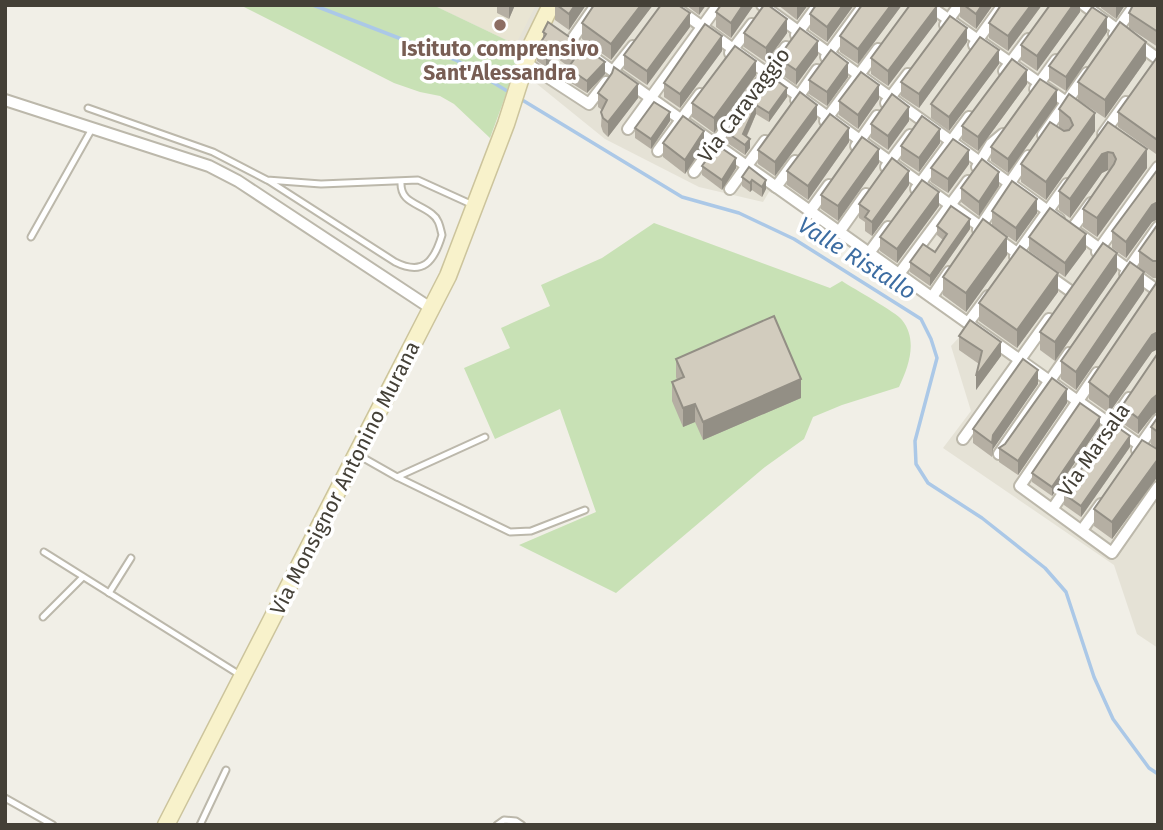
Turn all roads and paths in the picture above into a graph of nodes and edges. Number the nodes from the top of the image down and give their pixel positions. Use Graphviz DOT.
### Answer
graph roads {
  1 [pos="551,5"];
  2 [pos="596,5"];
  3 [pos="672,5"];
  4 [pos="718,5"];
  5 [pos="818,5"];
  6 [pos="864,5"];
  7 [pos="928,5"];
  8 [pos="959,5"];
  9 [pos="1003,5"];
  10 [pos="1135,5"];
  11 [pos="764,6"];
  12 [pos="1090,7"];
  13 [pos="949,20"];
  14 [pos="1083,20"];
  15 [pos="1038,24"];
  16 [pos="702,27"];
  17 [pos="1117,30"];
  18 [pos="557,31"];
  19 [pos="799,31"];
  20 [pos="940,31"];
  21 [pos="889,35"];
  22 [pos="638,38"];
  23 [pos="978,40"];
  24 [pos="1110,40"];
  25 [pos="733,49"];
  26 [pos="970,51"];
  27 [pos="1062,52"];
  28 [pos="829,53"];
  29 [pos="1157,58"];
  30 [pos="726,59"];
  31 [pos="1096,61"];
  32 [pos="1010,63"];
  33 [pos="915,64"];
  34 [pos="525,66"];
  35 [pos="1149,69"];
  36 [pos="614,72"];
  37 [pos="766,73"];
  38 [pos="859,74"];
  39 [pos="606,82"];
  40 [pos="996,82"];
  41 [pos="1040,83"];
  42 [pos="704,89"];
  43 [pos="1135,89"];
  44 [pos="1032,94"];
  45 [pos="799,95"];
  46 [pos="650,97"];
  47 [pos="890,97"];
  48 [pos="5,100"];
  49 [pos="1067,102"];
  50 [pos="792,105"];
  51 [pos="88,108"];
  52 [pos="930,108"];
  53 [pos="974,112"];
  54 [pos="828,117"];
  55 [pos="922,119"];
  56 [pos="681,120"];
  57 [pos="1096,122"];
  58 [pos="821,127"];
  59 [pos="1008,127"];
  60 [pos="93,128"];
  61 [pos="628,129"];
  62 [pos="769,136"];
  63 [pos="1116,137"];
  64 [pos="861,140"];
  65 [pos="1040,140"];
  66 [pos="1099,140"];
  67 [pos="951,141"];
  68 [pos="715,144"];
  69 [pos="806,147"];
  70 [pos="658,151"];
  71 [pos="1032,151"];
  72 [pos="1147,158"];
  73 [pos="846,160"];
  74 [pos="890,162"];
  75 [pos="979,162"];
  76 [pos="747,166"];
  77 [pos="1158,166"];
  78 [pos="1077,170"];
  79 [pos="839,171"];
  80 [pos="694,172"];
  81 [pos="267,180"];
  82 [pos="401,182"];
  83 [pos="920,184"];
  84 [pos="1010,184"];
  85 [pos="776,187"];
  86 [pos="1101,188"];
  87 [pos="730,189"];
  88 [pos="906,203"];
  89 [pos="950,205"];
  90 [pos="475,206"];
  91 [pos="810,211"];
  92 [pos="1048,211"];
  93 [pos="898,213"];
  94 [pos="980,226"];
  95 [pos="1158,227"];
  96 [pos="1072,229"];
  97 [pos="839,232"];
  98 [pos="973,236"];
  99 [pos="31,237"];
  100 [pos="1099,248"];
  101 [pos="869,253"];
  102 [pos="1018,253"];
  103 [pos="1092,259"];
  104 [pos="1011,263"];
  105 [pos="953,266"];
  106 [pos="1129,269"];
  107 [pos="899,274"];
  108 [pos="1077,280"];
  109 [pos="1121,280"];
  110 [pos="996,283"];
  111 [pos="1157,288"];
  112 [pos="1069,290"];
  113 [pos="932,297"];
  114 [pos="1062,300"];
  115 [pos="1147,300"];
  116 [pos="432,309"];
  117 [pos="1055,310"];
  118 [pos="968,323"];
  119 [pos="1073,347"];
  120 [pos="1020,360"];
  121 [pos="1101,368"];
  122 [pos="1049,381"];
  123 [pos="1134,391"];
  124 [pos="1077,401"];
  125 [pos="1158,421"];
  126 [pos="1111,425"];
  127 [pos="485,437"];
  128 [pos="962,439"];
  129 [pos="1140,446"];
  130 [pos="357,454"];
  131 [pos="999,454"];
  132 [pos="1133,456"];
  133 [pos="1158,458"];
  134 [pos="397,477"];
  135 [pos="1158,487"];
  136 [pos="1104,498"];
  137 [pos="1053,508"];
  138 [pos="586,510"];
  139 [pos="1082,530"];
  140 [pos="44,552"];
  141 [pos="131,558"];
  142 [pos="83,577"];
  143 [pos="109,593"];
  144 [pos="43,617"];
  145 [pos="243,677"];
  146 [pos="226,770"];
  147 [pos="5,798"];
  148 [pos="53,825"];
  149 [pos="166,825"];
  150 [pos="200,825"];
  151 [pos="497,825"];
  152 [pos="522,825"];
  1 -- 18 [label="street"];
  2 -- 18 [label="street"];
  3 -- 16 [label="street"];
  4 -- 16 [label="street"];
  5 -- 19 [label="street, Via Caravaggio"];
  6 -- 28 [label="street"];
  7 -- 13 [label="street"];
  8 -- 13 [label="street"];
  9 -- 23 [label="street"];
  10 -- 17 [label="street"];
  11 -- 19 [label="street"];
  11 -- 25 [label="street"];
  12 -- 14 [label="street"];
  12 -- 17 [label="street"];
  13 -- 20 [label="street"];
  13 -- 23 [label="street"];
  15 -- 32 [label="street"];
  16 -- 25 [label="street"];
  16 -- 46 [label="street"];
  17 -- 24 [label="street"];
  17 -- 29 [label="street"];
  18 -- 34 [label="street"];
  18 -- 36 [label="street"];
  19 -- 28 [label="street"];
  19 -- 37 [label="street, Via Caravaggio"];
  21 -- 38 [label="street"];
  22 -- 36 [label="street"];
  23 -- 26 [label="street"];
  23 -- 32 [label="street"];
  25 -- 30 [label="street"];
  25 -- 37 [label="street"];
  27 -- 41 [label="street"];
  28 -- 38 [label="street"];
  28 -- 45 [label="street"];
  29 -- 35 [label="street"];
  31 -- 49 [label="street"];
  32 -- 40 [label="street"];
  32 -- 41 [label="street"];
  33 -- 47 [label="street"];
  34 -- 39 [label="street"];
  34 -- 90 [label="street, Via Monsignor Antonino Murana"];
  36 -- 46 [label="street"];
  37 -- 45 [label="street"];
  37 -- 68 [label="street, Via Caravaggio"];
  38 -- 47 [label="street"];
  38 -- 54 [label="street"];
  41 -- 44 [label="street"];
  41 -- 49 [label="street"];
  42 -- 56 [label="street"];
  43 -- 57 [label="street"];
  45 -- 50 [label="street"];
  45 -- 54 [label="street"];
  46 -- 56 [label="street"];
  46 -- 61 [label="street"];
  47 -- 55 [label="street"];
  47 -- 64 [label="street"];
  48 -- 60 [label="street"];
  49 -- 57 [label="street"];
  49 -- 65 [label="street"];
  51 -- 81 [label="lane"];
  52 -- 55 [label="street"];
  53 -- 67 [label="street"];
  54 -- 58 [label="street"];
  54 -- 64 [label="street"];
  55 -- 67 [label="street"];
  55 -- 74 [label="street"];
  56 -- 68 [label="street"];
  56 -- 70 [label="street"];
  57 -- 63 [label="street"];
  57 -- 66 [label="street"];
  59 -- 75 [label="street"];
  60 -- 99 [label="lane"];
  60 -- 116 [label="street"];
  62 -- 76 [label="street"];
  64 -- 73 [label="street"];
  64 -- 74 [label="street"];
  67 -- 75 [label="street"];
  67 -- 83 [label="street"];
  68 -- 76 [label="street"];
  68 -- 80 [label="street, Via Caravaggio"];
  69 -- 85 [label="street"];
  71 -- 84 [label="street"];
  72 -- 77 [label="street"];
  74 -- 83 [label="street"];
  74 -- 97 [label="street"];
  75 -- 84 [label="street"];
  75 -- 89 [label="street"];
  76 -- 85 [label="street"];
  76 -- 87 [label="street"];
  77 -- 100 [label="street"];
  78 -- 92 [label="street"];
  79 -- 91 [label="street"];
  81 -- 82 [label="lane"];
  81 -- 82 [label="lane"];
  82 -- 90 [label="lane"];
  83 -- 88 [label="street"];
  83 -- 89 [label="street"];
  84 -- 92 [label="street"];
  84 -- 94 [label="street"];
  85 -- 91 [label="street"];
  86 -- 96 [label="street"];
  89 -- 94 [label="street"];
  89 -- 107 [label="street"];
  90 -- 116 [label="street, Via Monsignor Antonino Murana"];
  91 -- 97 [label="street"];
  92 -- 96 [label="street"];
  92 -- 102 [label="street"];
  93 -- 101 [label="street"];
  94 -- 98 [label="street"];
  94 -- 102 [label="street"];
  95 -- 106 [label="street"];
  96 -- 100 [label="street"];
  97 -- 101 [label="street"];
  100 -- 103 [label="street"];
  100 -- 106 [label="street"];
  101 -- 107 [label="street"];
  102 -- 104 [label="street"];
  102 -- 112 [label="street"];
  105 -- 113 [label="street"];
  106 -- 109 [label="street"];
  106 -- 111 [label="street"];
  107 -- 113 [label="street"];
  108 -- 112 [label="street"];
  110 -- 118 [label="street"];
  111 -- 115 [label="street"];
  112 -- 114 [label="street"];
  113 -- 118 [label="street"];
  116 -- 130 [label="street, Via Monsignor Antonino Murana"];
  117 -- 120 [label="street"];
  118 -- 120 [label="street"];
  119 -- 122 [label="street"];
  120 -- 122 [label="street"];
  120 -- 128 [label="street"];
  121 -- 124 [label="street"];
  122 -- 124 [label="street"];
  122 -- 131 [label="street"];
  123 -- 126 [label="street, Via Marsala"];
  124 -- 126 [label="street"];
  124 -- 137 [label="street"];
  125 -- 129 [label="street"];
  126 -- 129 [label="street"];
  126 -- 137 [label="street, Via Marsala"];
  127 -- 134 [label="lane"];
  129 -- 132 [label="street"];
  129 -- 133 [label="street"];
  130 -- 134 [label="lane"];
  130 -- 145 [label="street, Via Monsignor Antonino Murana"];
  134 -- 138 [label="lane"];
  135 -- 139 [label="street"];
  136 -- 139 [label="street"];
  137 -- 139 [label="street"];
  140 -- 142 [label="lane"];
  141 -- 143 [label="lane"];
  142 -- 143 [label="lane"];
  142 -- 144 [label="lane"];
  143 -- 145 [label="lane"];
  145 -- 149 [label="street, Via Monsignor Antonino Murana"];
  146 -- 150 [label="lane"];
  147 -- 148 [label="lane"];
  151 -- 152 [label="lane"];
}
